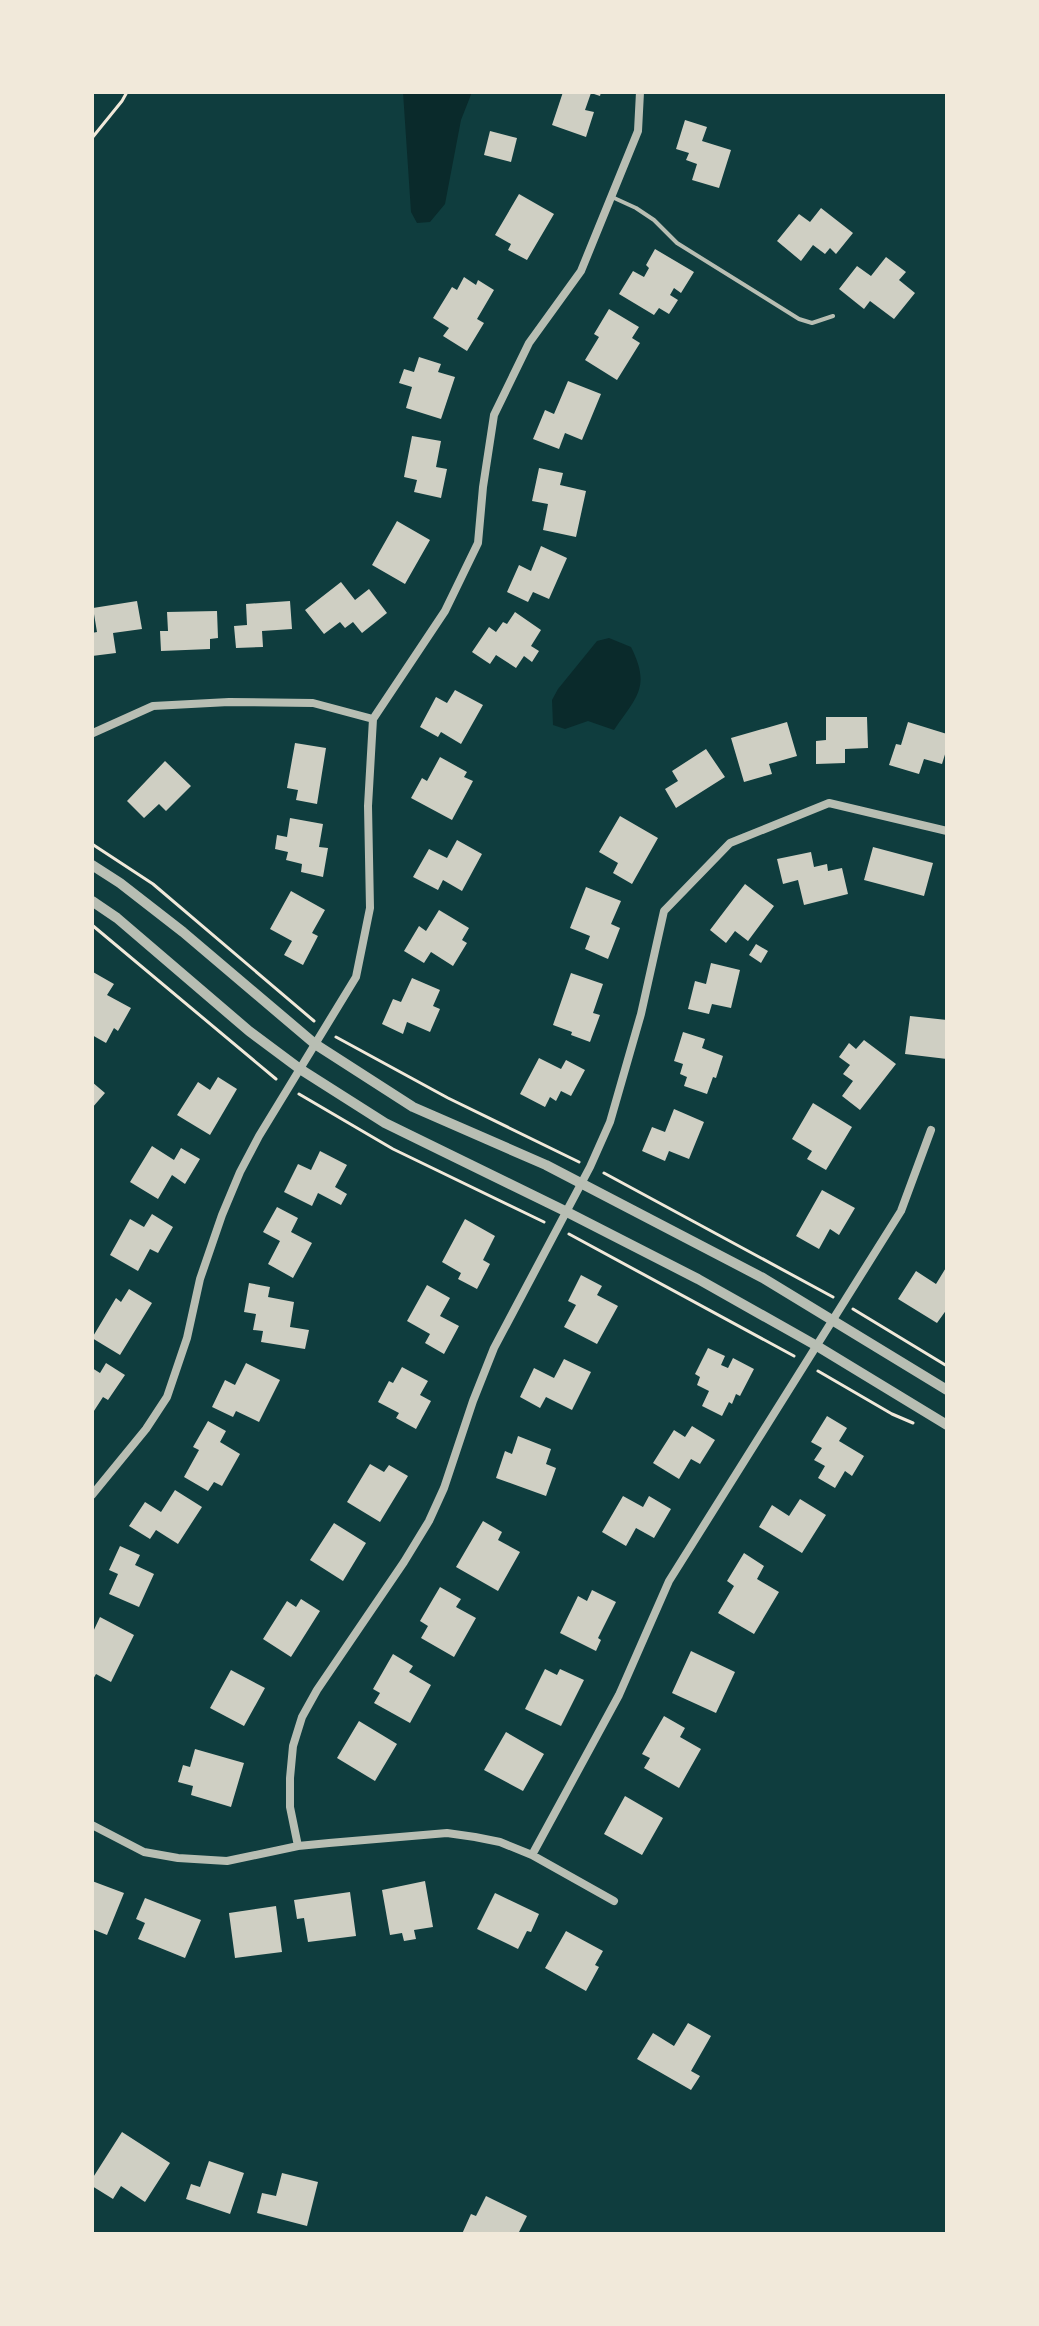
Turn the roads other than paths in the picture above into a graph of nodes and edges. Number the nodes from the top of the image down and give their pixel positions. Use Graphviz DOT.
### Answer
graph roads {
  1 [pos="640,92"];
  2 [pos="612,197"];
  3 [pos="833,316"];
  4 [pos="373,719"];
  5 [pos="93,733"];
  6 [pos="947,831"];
  7 [pos="92,865"];
  8 [pos="92,901"];
  9 [pos="315,1044"];
  10 [pos="300,1069"];
  11 [pos="931,1130"];
  12 [pos="581,1185"];
  13 [pos="565,1211"];
  14 [pos="833,1321"];
  15 [pos="817,1346"];
  16 [pos="947,1390"];
  17 [pos="947,1425"];
  18 [pos="92,1495"];
  19 [pos="92,1825"];
  20 [pos="298,1846"];
  21 [pos="532,1855"];
  22 [pos="614,1901"];
  1 -- 2 [label="street"];
  2 -- 3 [label="lane"];
  2 -- 4 [label="street"];
  4 -- 5 [label="street"];
  4 -- 9 [label="street"];
  6 -- 12 [label="street"];
  7 -- 9 [label="street"];
  8 -- 10 [label="street"];
  9 -- 10 [label="street"];
  9 -- 12 [label="street"];
  10 -- 13 [label="street"];
  10 -- 18 [label="street"];
  11 -- 14 [label="street"];
  12 -- 13 [label="street"];
  12 -- 14 [label="street"];
  13 -- 15 [label="street"];
  13 -- 20 [label="street"];
  14 -- 15 [label="street"];
  14 -- 16 [label="street"];
  15 -- 17 [label="street"];
  15 -- 21 [label="street"];
  19 -- 20 [label="street"];
  20 -- 21 [label="street"];
  21 -- 22 [label="street"];
}
